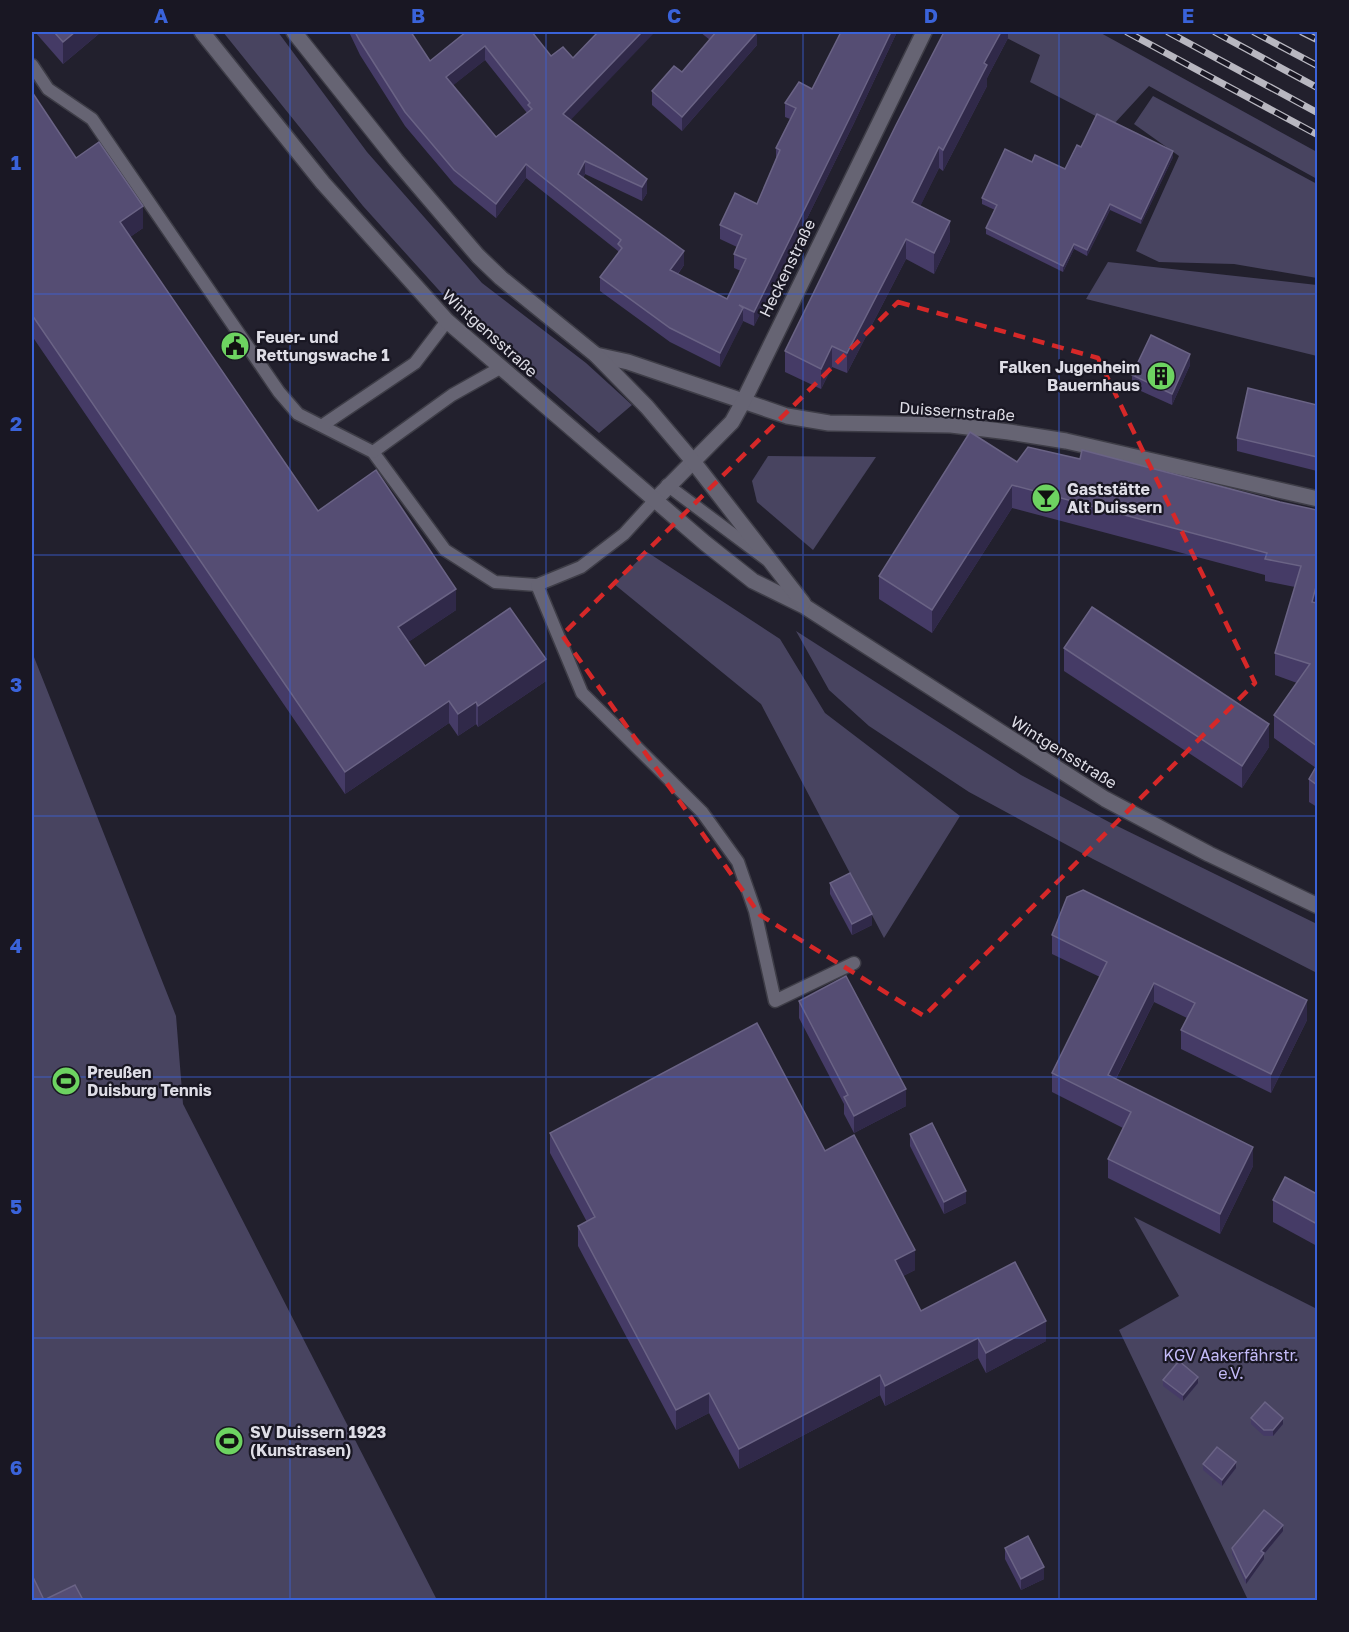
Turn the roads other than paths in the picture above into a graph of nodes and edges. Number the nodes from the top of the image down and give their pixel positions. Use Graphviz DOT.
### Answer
graph roads {
  1 [pos="202,32"];
  2 [pos="294,32"];
  3 [pos="924,32"];
  4 [pos="32,65"];
  5 [pos="447,321"];
  6 [pos="596,355"];
  7 [pos="500,368"];
  8 [pos="743,402"];
  9 [pos="323,425"];
  10 [pos="374,452"];
  11 [pos="692,460"];
  12 [pos="668,485"];
  13 [pos="1317,499"];
  14 [pos="655,501"];
  15 [pos="772,562"];
  16 [pos="537,585"];
  17 [pos="804,606"];
  18 [pos="1317,906"];
  19 [pos="854,963"];
  1 -- 5 [label="main road, Wintgensstraße"];
  2 -- 6 [label="main road, Wintgensstraße"];
  3 -- 8 [label="main road, Heckenstraße"];
  4 -- 9 [label="lane"];
  5 -- 7 [label="main road, Wintgensstraße"];
  5 -- 9 [label="lane"];
  6 -- 8 [label="main road, Duissernstraße"];
  6 -- 11 [label="main road, Wintgensstraße"];
  7 -- 10 [label="lane"];
  7 -- 14 [label="main road, Wintgensstraße"];
  8 -- 11 [label="main road, Heckenstraße"];
  8 -- 13 [label="main road, Duissernstraße"];
  9 -- 10 [label="lane"];
  10 -- 16 [label="lane"];
  11 -- 12 [label="main road, Heckenstraße"];
  11 -- 15 [label="main road, Wintgensstraße"];
  12 -- 14 [label="main road, Heckenstraße"];
  12 -- 15 [label="lane"];
  14 -- 16 [label="lane"];
  14 -- 17 [label="main road, Wintgensstraße"];
  15 -- 17 [label="main road, Wintgensstraße"];
  16 -- 19 [label="lane"];
  17 -- 18 [label="main road, Wintgensstraße"];
}
